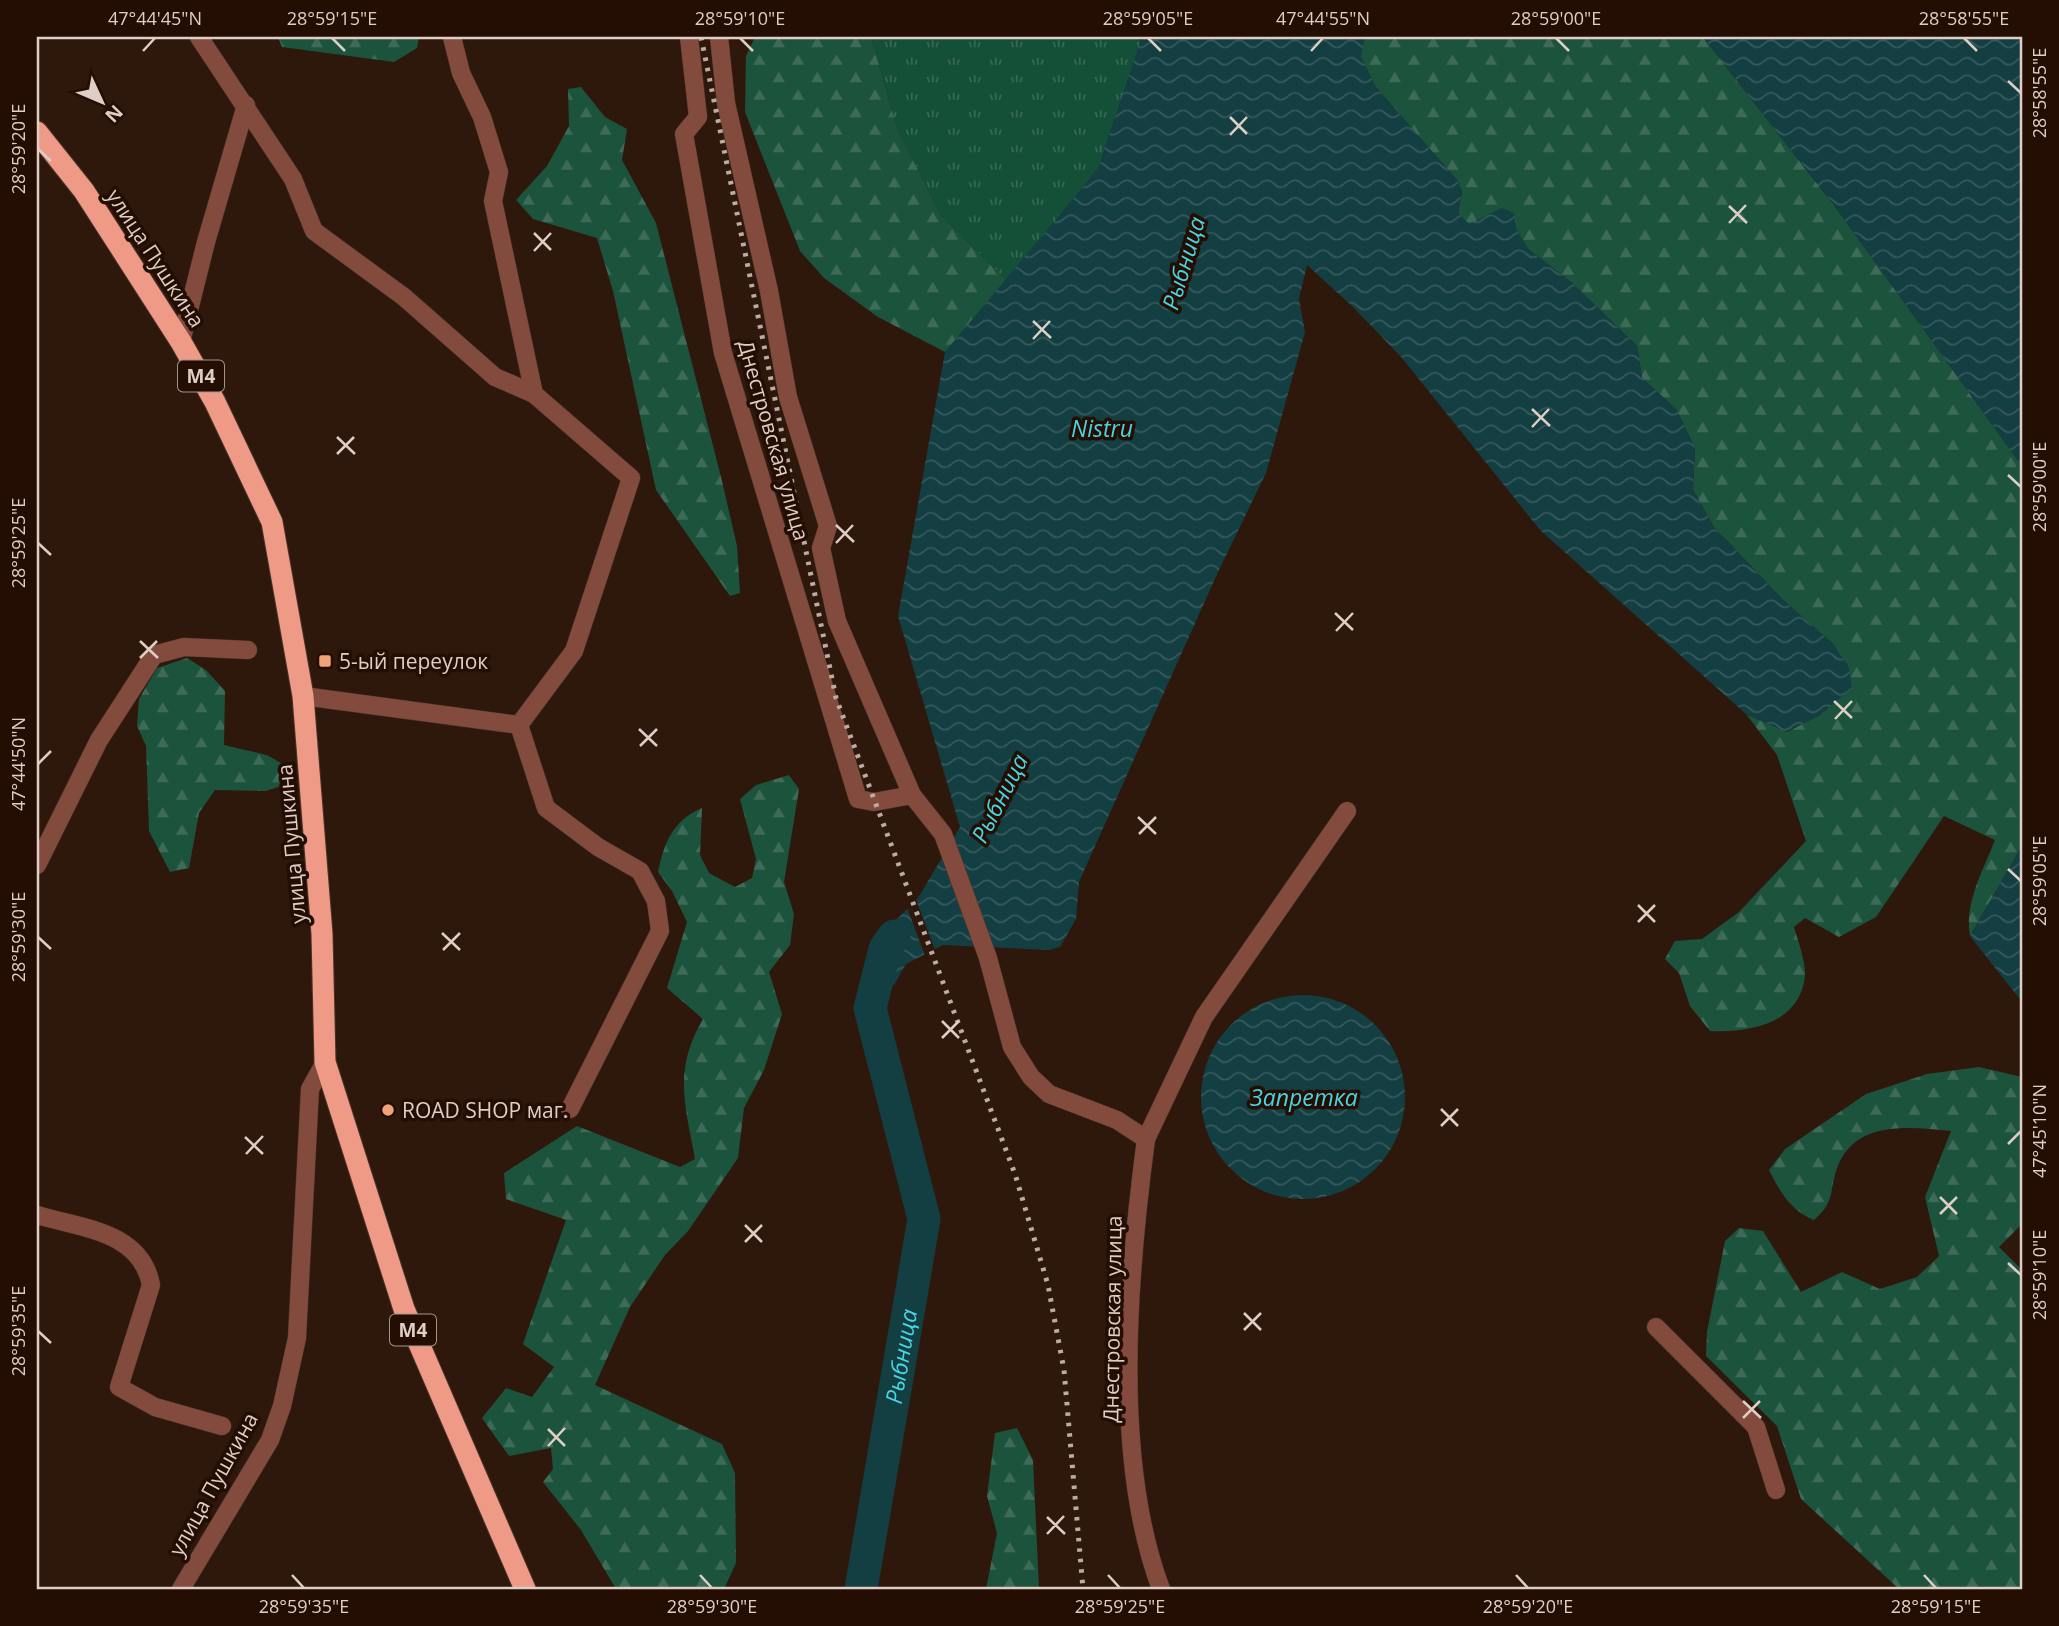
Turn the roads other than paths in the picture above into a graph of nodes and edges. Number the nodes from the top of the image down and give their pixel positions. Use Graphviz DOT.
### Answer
graph roads {
  1 [pos="199,37"];
  2 [pos="452,37"];
  3 [pos="689,37"];
  4 [pos="719,37"];
  5 [pos="246,105"];
  6 [pos="37,132"];
  7 [pos="181,342"];
  8 [pos="534,394"];
  9 [pos="248,650"];
  10 [pos="303,696"];
  11 [pos="519,725"];
  12 [pos="912,795"];
  13 [pos="1347,811"];
  14 [pos="37,865"];
  15 [pos="325,1062"];
  16 [pos="570,1110"];
  17 [pos="1146,1139"];
  18 [pos="37,1215"];
  19 [pos="1657,1326"];
  20 [pos="222,1426"];
  21 [pos="1776,1490"];
  22 [pos="181,1589"];
  23 [pos="525,1589"];
  24 [pos="1161,1589"];
  1 -- 5 [label="street"];
  2 -- 8 [label="street"];
  3 -- 12 [label="street, Днестровская улица"];
  4 -- 12 [label="street, Днестровская улица"];
  5 -- 7 [label="street"];
  5 -- 8 [label="street"];
  6 -- 7 [label="highway, улица Пушкина / M4"];
  7 -- 10 [label="highway, улица Пушкина / M4"];
  8 -- 11 [label="street"];
  9 -- 14 [label="street"];
  10 -- 11 [label="street"];
  10 -- 15 [label="highway, улица Пушкина / M4"];
  11 -- 16 [label="street"];
  12 -- 17 [label="street, Днестровская улица"];
  13 -- 17 [label="street, Днестровская улица"];
  15 -- 22 [label="street, улица Пушкина"];
  15 -- 23 [label="highway, M4"];
  17 -- 24 [label="street, Днестровская улица"];
  18 -- 20 [label="street"];
  19 -- 21 [label="street"];
}
